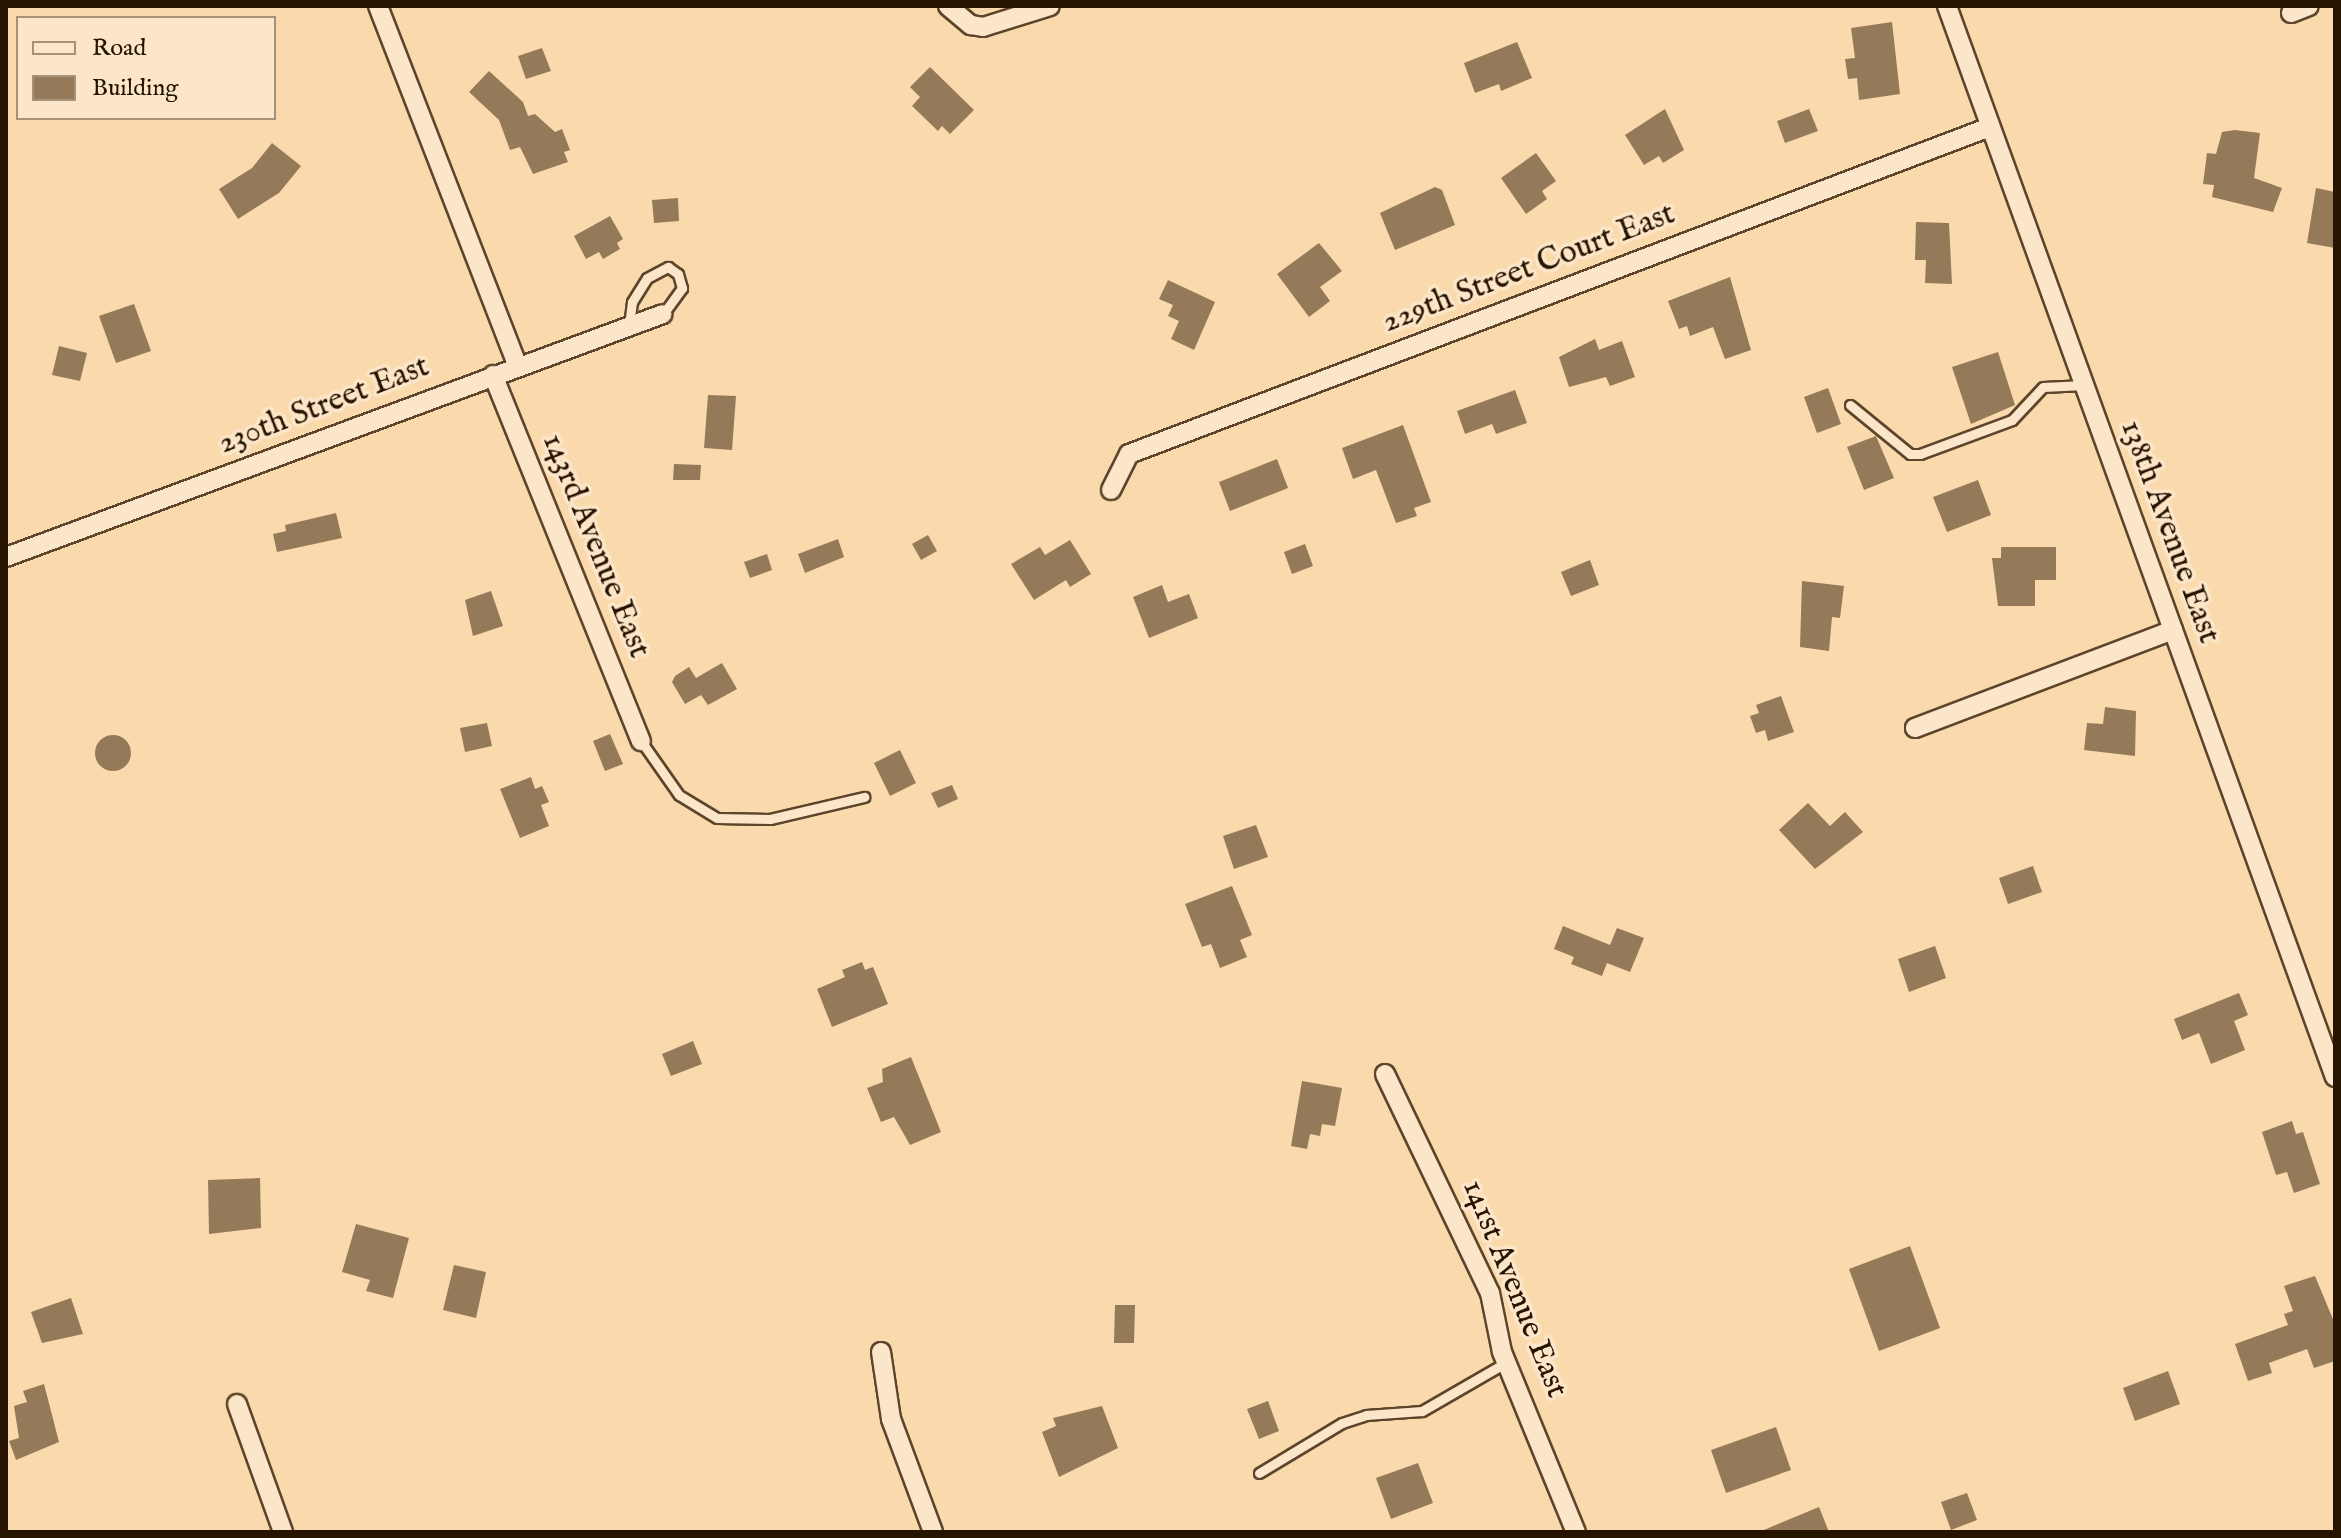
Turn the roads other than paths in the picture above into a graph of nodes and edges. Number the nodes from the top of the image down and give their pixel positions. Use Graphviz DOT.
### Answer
graph roads {
  1 [pos="378,6"];
  2 [pos="948,6"];
  3 [pos="1050,6"];
  4 [pos="1947,6"];
  5 [pos="2309,6"];
  6 [pos="2291,13"];
  7 [pos="1990,127"];
  8 [pos="663,314"];
  9 [pos="629,326"];
  10 [pos="517,365"];
  11 [pos="493,375"];
  12 [pos="2084,385"];
  13 [pos="1850,405"];
  14 [pos="1111,490"];
  15 [pos="6,557"];
  16 [pos="2173,630"];
  17 [pos="1915,728"];
  18 [pos="641,741"];
  19 [pos="864,797"];
  20 [pos="1385,1074"];
  21 [pos="2335,1077"];
  22 [pos="881,1352"];
  23 [pos="1507,1362"];
  24 [pos="237,1404"];
  25 [pos="1259,1473"];
  26 [pos="283,1532"];
  27 [pos="933,1532"];
  28 [pos="1576,1532"];
  1 -- 10 [label="street"];
  2 -- 3 [label="street"];
  4 -- 7 [label="street, 138th Avenue East"];
  5 -- 6 [label="street"];
  7 -- 12 [label="street, 138th Avenue East"];
  7 -- 14 [label="street, 229th Street Court East"];
  8 -- 9 [label="street, 230th Street East"];
  8 -- 9 [label="lane"];
  9 -- 10 [label="street, 230th Street East"];
  10 -- 11 [label="street, 230th Street East"];
  11 -- 15 [label="street, 230th Street East"];
  11 -- 18 [label="street, 143rd Avenue East"];
  12 -- 13 [label="lane"];
  12 -- 16 [label="street, 138th Avenue East"];
  16 -- 17 [label="street"];
  16 -- 21 [label="street, 138th Avenue East"];
  18 -- 19 [label="lane"];
  20 -- 23 [label="street, 141st Avenue East"];
  22 -- 27 [label="street"];
  23 -- 25 [label="lane"];
  23 -- 28 [label="street, 141st Avenue East"];
  24 -- 26 [label="street"];
}
